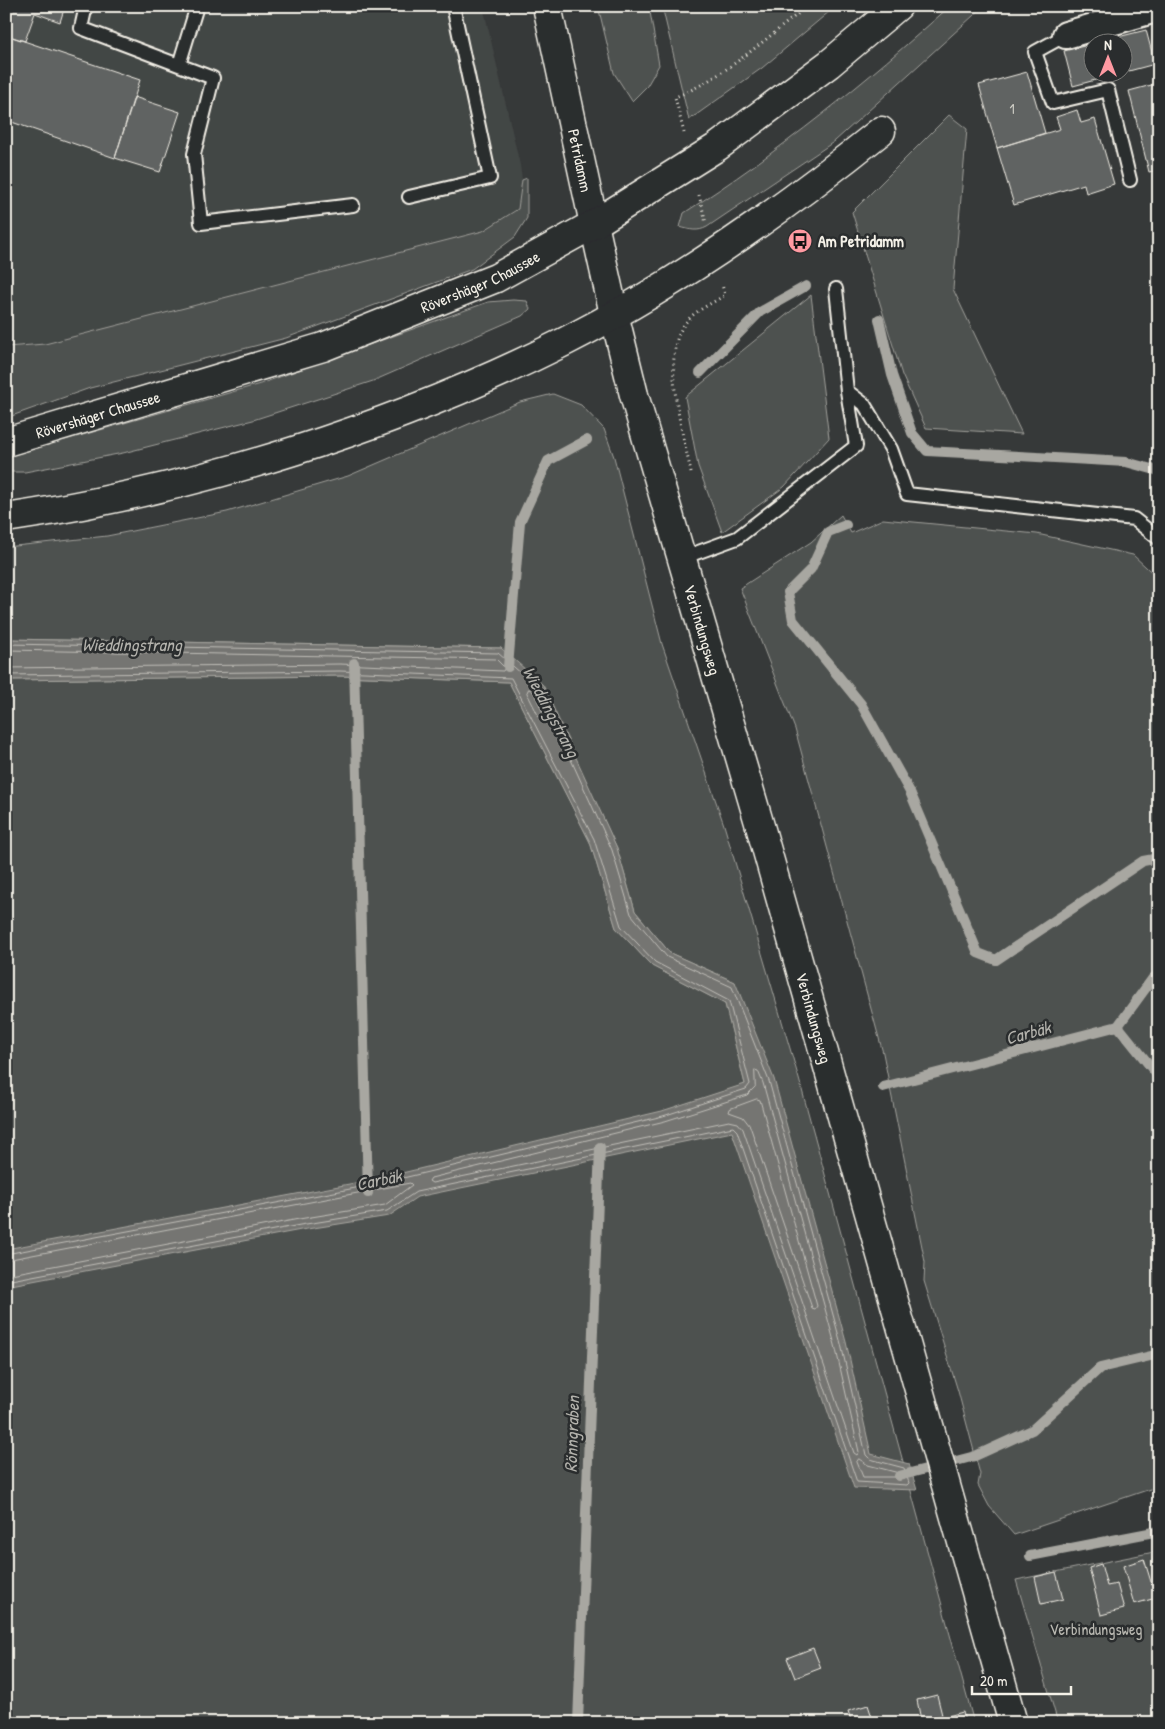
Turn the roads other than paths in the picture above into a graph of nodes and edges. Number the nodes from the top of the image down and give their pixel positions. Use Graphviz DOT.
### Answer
graph roads {
  1 [pos="86,6"];
  2 [pos="197,6"];
  3 [pos="453,6"];
  4 [pos="547,6"];
  5 [pos="898,6"];
  6 [pos="1159,8"];
  7 [pos="1066,35"];
  8 [pos="179,65"];
  9 [pos="881,131"];
  10 [pos="1130,180"];
  11 [pos="409,197"];
  12 [pos="353,205"];
  13 [pos="594,224"];
  14 [pos="836,289"];
  15 [pos="614,314"];
  16 [pos="847,390"];
  17 [pos="6,442"];
  18 [pos="6,518"];
  19 [pos="1159,539"];
  20 [pos="682,558"];
  21 [pos="1013,1723"];
  1 -- 8 [label="lane"];
  2 -- 8 [label="lane"];
  3 -- 11 [label="lane"];
  4 -- 13 [label="main road, Petridamm"];
  5 -- 13 [label="main road, Rövershäger Chaussee"];
  6 -- 7 [label="street"];
  7 -- 10 [label="lane"];
  8 -- 12 [label="lane"];
  9 -- 15 [label="main road"];
  13 -- 15 [label="main road, Petridamm"];
  13 -- 17 [label="main road, Rövershäger Chaussee"];
  14 -- 16 [label="lane"];
  15 -- 18 [label="main road"];
  15 -- 20 [label="main road, Verbindungsweg"];
  16 -- 19 [label="lane"];
  16 -- 20 [label="lane"];
  20 -- 21 [label="main road, Verbindungsweg"];
}
